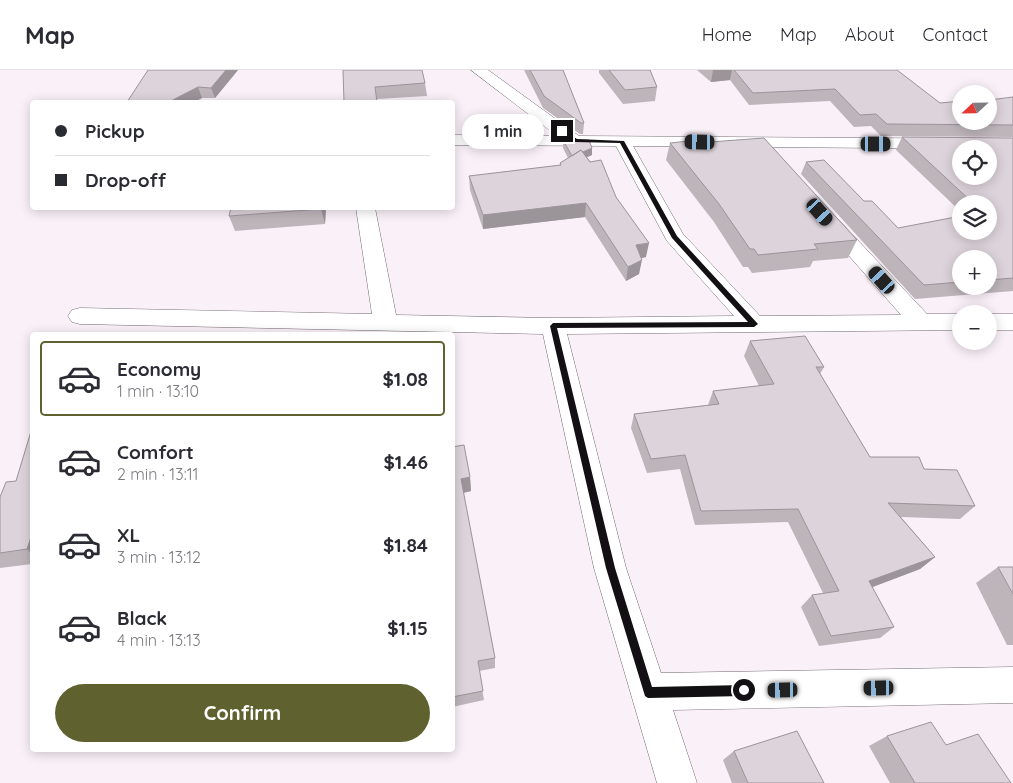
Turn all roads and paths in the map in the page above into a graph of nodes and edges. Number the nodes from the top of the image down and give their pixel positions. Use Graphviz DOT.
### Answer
graph roads {
  1 [pos="478,70"];
  2 [pos="455,140"];
  3 [pos="575,141"];
  4 [pos="622,142"];
  5 [pos="758,143"];
  6 [pos="1013,144"];
  7 [pos="778,164"];
  8 [pos="816,207"];
  9 [pos="366,210"];
  10 [pos="80,316"];
  11 [pos="920,321"];
  12 [pos="385,322"];
  13 [pos="952,322"];
  14 [pos="997,322"];
  15 [pos="1013,322"];
  16 [pos="754,324"];
  17 [pos="553,326"];
  18 [pos="1013,685"];
  19 [pos="648,692"];
  20 [pos="677,783"];
  1 -- 3 [label="street"];
  2 -- 3 [label="street"];
  3 -- 4 [label="street"];
  4 -- 5 [label="street"];
  4 -- 16 [label="street"];
  5 -- 6 [label="street"];
  5 -- 7 [label="street"];
  8 -- 11 [label="street"];
  9 -- 12 [label="street"];
  10 -- 12 [label="street"];
  11 -- 13 [label="street"];
  11 -- 16 [label="street"];
  12 -- 17 [label="street"];
  14 -- 15 [label="street"];
  16 -- 17 [label="street"];
  17 -- 19 [label="street"];
  18 -- 19 [label="street"];
  19 -- 20 [label="street"];
}
